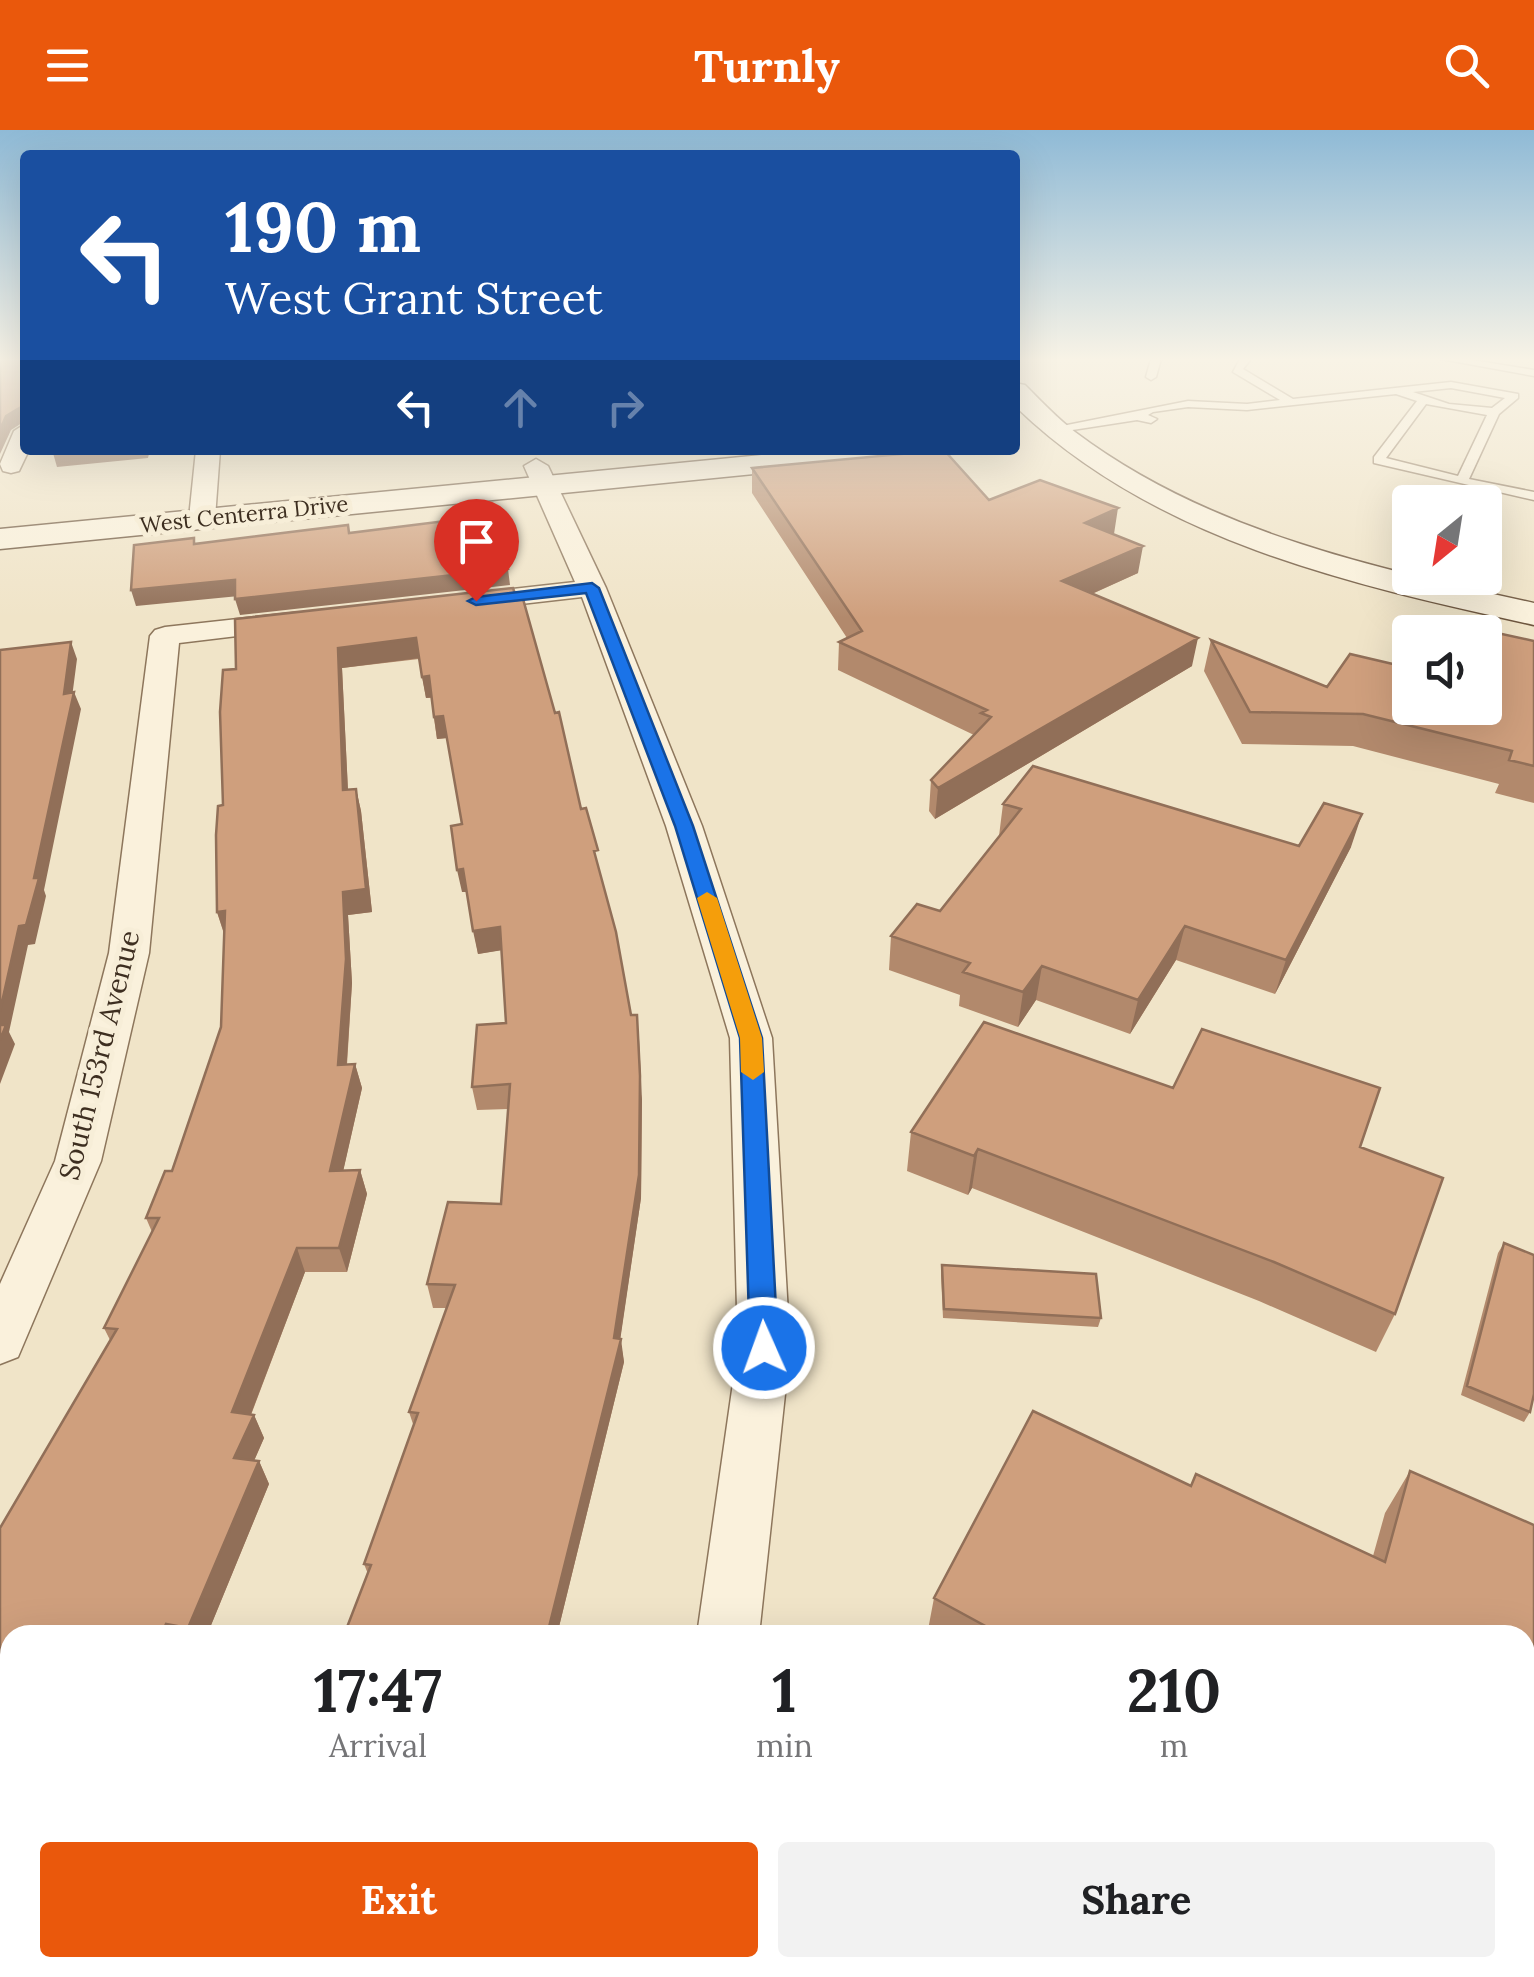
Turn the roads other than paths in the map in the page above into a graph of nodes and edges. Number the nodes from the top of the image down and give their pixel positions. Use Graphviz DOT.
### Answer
graph roads {
  1 [pos="20,445"];
  2 [pos="1069,445"];
  3 [pos="1389,445"];
  4 [pos="1479,445"];
  5 [pos="207,455"];
  6 [pos="679,455"];
  7 [pos="832,455"];
  8 [pos="11,466"];
  9 [pos="539,475"];
  10 [pos="1462,481"];
  11 [pos="1534,496"];
  12 [pos="202,508"];
  13 [pos="0,518"];
  14 [pos="0,538"];
  15 [pos="592,588"];
  16 [pos="437,606"];
  17 [pos="1534,614"];
  18 [pos="320,618"];
  19 [pos="0,1342"];
  20 [pos="729,1625"];
  1 -- 8 [label="street"];
  2 -- 17 [label="street"];
  3 -- 10 [label="lane"];
  4 -- 10 [label="lane"];
  5 -- 12 [label="street"];
  6 -- 9 [label="street, West Centerra Drive"];
  7 -- 9 [label="street, West Centerra Drive"];
  9 -- 12 [label="street, West Centerra Drive"];
  9 -- 15 [label="street"];
  10 -- 11 [label="lane"];
  12 -- 13 [label="street, West Centerra Drive"];
  12 -- 14 [label="street, West Centerra Drive"];
  15 -- 16 [label="street"];
  15 -- 20 [label="street"];
  18 -- 19 [label="street, South 153rd Avenue"];
}
